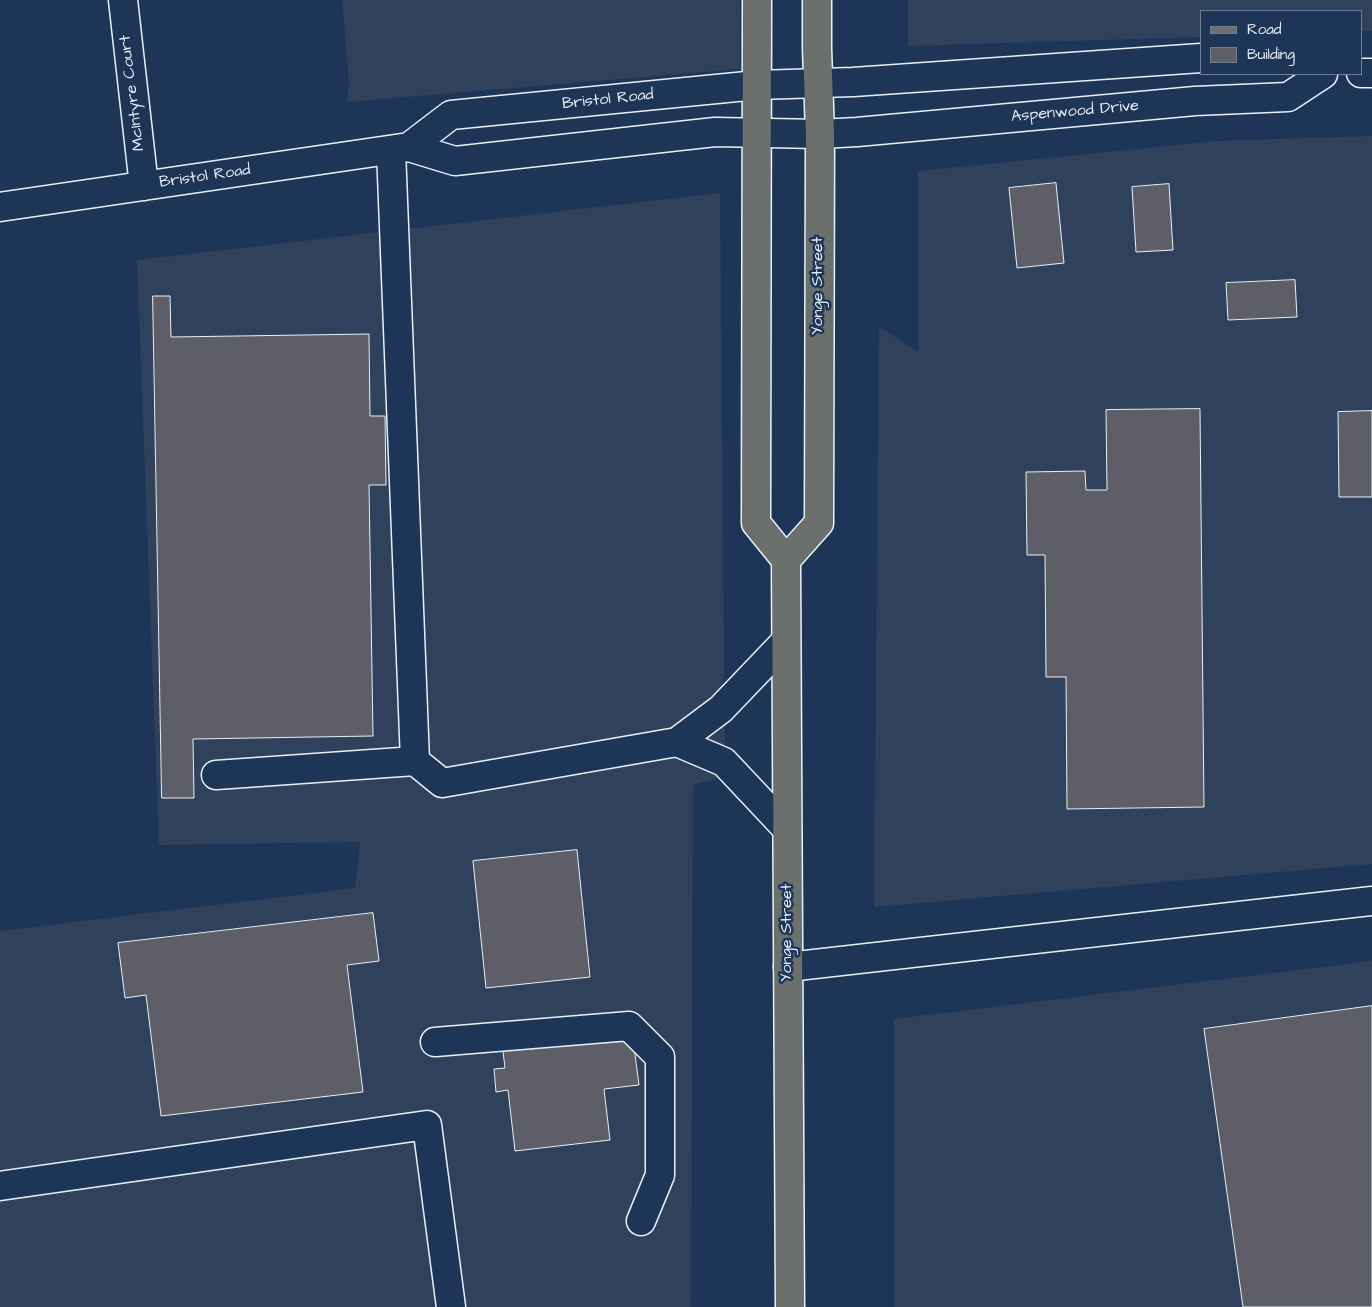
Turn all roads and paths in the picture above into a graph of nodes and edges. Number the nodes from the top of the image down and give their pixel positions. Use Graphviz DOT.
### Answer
graph roads {
  1 [pos="123,0"];
  2 [pos="757,0"];
  3 [pos="817,0"];
  4 [pos="1200,58"];
  5 [pos="1321,75"];
  6 [pos="818,83"];
  7 [pos="757,85"];
  8 [pos="757,132"];
  9 [pos="820,134"];
  10 [pos="400,148"];
  11 [pos="144,186"];
  12 [pos="0,207"];
  13 [pos="786,560"];
  14 [pos="786,641"];
  15 [pos="677,742"];
  16 [pos="415,761"];
  17 [pos="216,775"];
  18 [pos="787,829"];
  19 [pos="1372,901"];
  20 [pos="788,967"];
  21 [pos="435,1042"];
  22 [pos="0,1186"];
  23 [pos="641,1221"];
  24 [pos="451,1307"];
  25 [pos="790,1307"];
  1 -- 11 [label="street, McIntyre Court"];
  2 -- 7 [label="main road"];
  3 -- 6 [label="main road, Yonge Street"];
  4 -- 6 [label="street"];
  5 -- 9 [label="street, Aspenwood Drive"];
  6 -- 7 [label="street, Bristol Road"];
  6 -- 9 [label="main road, Yonge Street"];
  7 -- 8 [label="main road"];
  7 -- 10 [label="street, Bristol Road"];
  8 -- 9 [label="street, Bristol Road"];
  8 -- 10 [label="street, Bristol Road"];
  8 -- 13 [label="main road"];
  9 -- 13 [label="main road, Yonge Street"];
  10 -- 11 [label="street, Bristol Road"];
  10 -- 16 [label="street"];
  11 -- 12 [label="street, Bristol Road"];
  13 -- 14 [label="main road, Yonge Street"];
  14 -- 15 [label="street"];
  14 -- 18 [label="main road, Yonge Street"];
  15 -- 16 [label="street"];
  15 -- 18 [label="street"];
  16 -- 17 [label="street"];
  18 -- 20 [label="main road, Yonge Street"];
  19 -- 20 [label="street"];
  20 -- 25 [label="main road, Yonge Street"];
  21 -- 23 [label="street"];
  22 -- 24 [label="street"];
}
